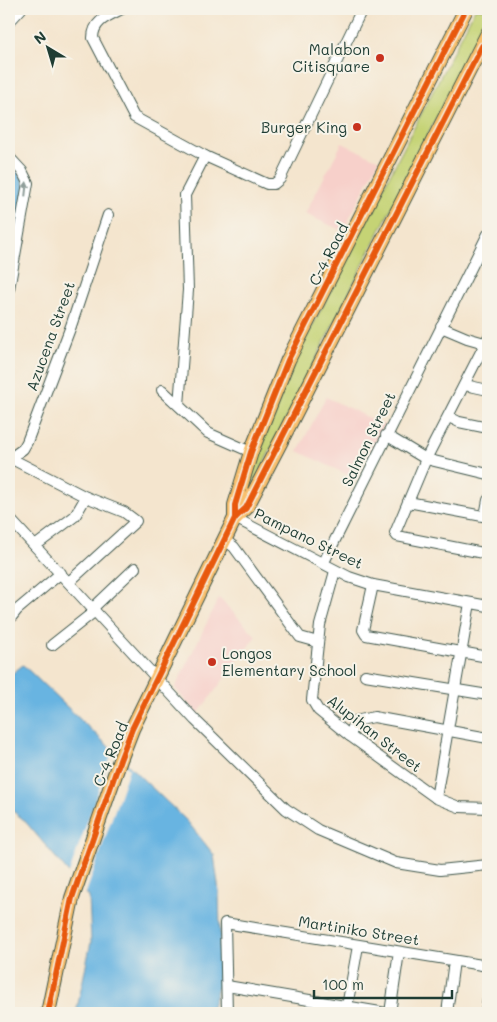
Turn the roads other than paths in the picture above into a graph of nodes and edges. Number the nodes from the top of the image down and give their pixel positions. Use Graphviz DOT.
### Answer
graph roads {
  1 [pos="21,9"];
  2 [pos="122,9"];
  3 [pos="362,9"];
  4 [pos="466,9"];
  5 [pos="9,22"];
  6 [pos="488,33"];
  7 [pos="205,156"];
  8 [pos="9,157"];
  9 [pos="108,215"];
  10 [pos="488,234"];
  11 [pos="9,289"];
  12 [pos="441,327"];
  13 [pos="487,342"];
  14 [pos="465,385"];
  15 [pos="162,390"];
  16 [pos="488,390"];
  17 [pos="179,405"];
  18 [pos="449,417"];
  19 [pos="488,428"];
  20 [pos="386,435"];
  21 [pos="251,452"];
  22 [pos="10,459"];
  23 [pos="426,459"];
  24 [pos="488,474"];
  25 [pos="86,497"];
  26 [pos="488,500"];
  27 [pos="408,502"];
  28 [pos="487,516"];
  29 [pos="9,518"];
  30 [pos="235,518"];
  31 [pos="225,540"];
  32 [pos="35,546"];
  33 [pos="488,554"];
  34 [pos="322,564"];
  35 [pos="135,568"];
  36 [pos="335,571"];
  37 [pos="61,573"];
  38 [pos="69,582"];
  39 [pos="373,584"];
  40 [pos="470,603"];
  41 [pos="488,606"];
  42 [pos="94,610"];
  43 [pos="9,620"];
  44 [pos="318,642"];
  45 [pos="52,645"];
  46 [pos="462,652"];
  47 [pos="488,656"];
  48 [pos="365,675"];
  49 [pos="158,680"];
  50 [pos="454,688"];
  51 [pos="488,695"];
  52 [pos="448,731"];
  53 [pos="350,736"];
  54 [pos="488,738"];
  55 [pos="436,798"];
  56 [pos="488,808"];
  57 [pos="488,865"];
  58 [pos="358,946"];
  59 [pos="399,952"];
  60 [pos="454,961"];
  61 [pos="488,966"];
  62 [pos="227,986"];
  63 [pos="488,998"];
  64 [pos="346,1010"];
  65 [pos="48,1013"];
  66 [pos="227,1013"];
  67 [pos="388,1013"];
  68 [pos="447,1013"];
  69 [pos="486,1013"];
  1 -- 5 [label="street"];
  2 -- 7 [label="street"];
  3 -- 7 [label="street"];
  4 -- 21 [label="highway, C-4 Road"];
  6 -- 30 [label="highway, C-4 Road"];
  7 -- 17 [label="street"];
  11 -- 8 [label="street, one-way"];
  9 -- 22 [label="street, Azucena Street"];
  10 -- 12 [label="street, Salmon Street"];
  12 -- 13 [label="street"];
  12 -- 20 [label="street, Salmon Street"];
  13 -- 14 [label="street"];
  14 -- 16 [label="street"];
  14 -- 18 [label="street"];
  15 -- 17 [label="street"];
  17 -- 21 [label="street"];
  18 -- 19 [label="street"];
  18 -- 23 [label="street"];
  20 -- 23 [label="street"];
  20 -- 34 [label="street, Salmon Street"];
  21 -- 30 [label="highway, C-4 Road"];
  22 -- 25 [label="street"];
  23 -- 24 [label="street"];
  23 -- 27 [label="street"];
  25 -- 32 [label="street"];
  25 -- 38 [label="street"];
  26 -- 28 [label="street"];
  27 -- 28 [label="street"];
  27 -- 33 [label="street"];
  29 -- 32 [label="street"];
  30 -- 31 [label="highway, C-4 Road"];
  30 -- 34 [label="street, Pampano Street"];
  31 -- 44 [label="street"];
  31 -- 49 [label="highway, C-4 Road"];
  32 -- 37 [label="street"];
  34 -- 36 [label="street, Pampano Street"];
  35 -- 42 [label="street"];
  36 -- 39 [label="street, Pampano Street"];
  36 -- 44 [label="street, Alupihan Street"];
  37 -- 38 [label="street"];
  37 -- 43 [label="street"];
  38 -- 42 [label="street"];
  39 -- 40 [label="street, Pampano Street"];
  39 -- 46 [label="street"];
  40 -- 41 [label="street, Pampano Street"];
  40 -- 46 [label="street"];
  42 -- 45 [label="street"];
  42 -- 49 [label="street"];
  44 -- 53 [label="street, Alupihan Street"];
  46 -- 47 [label="street"];
  46 -- 50 [label="street"];
  48 -- 50 [label="street"];
  49 -- 57 [label="street"];
  49 -- 65 [label="highway, C-4 Road"];
  50 -- 51 [label="street"];
  50 -- 52 [label="street"];
  52 -- 53 [label="street"];
  52 -- 54 [label="street"];
  52 -- 55 [label="street"];
  53 -- 55 [label="street, Alupihan Street"];
  55 -- 56 [label="street, Alupihan Street"];
  58 -- 59 [label="street, Martiniko Street"];
  58 -- 62 [label="street, Martiniko Street"];
  58 -- 64 [label="street"];
  59 -- 60 [label="street, Martiniko Street"];
  59 -- 67 [label="street"];
  60 -- 61 [label="street, Martiniko Street"];
  60 -- 68 [label="street"];
  62 -- 64 [label="street"];
  62 -- 66 [label="street"];
  63 -- 69 [label="street"];
  64 -- 67 [label="street"];
}
